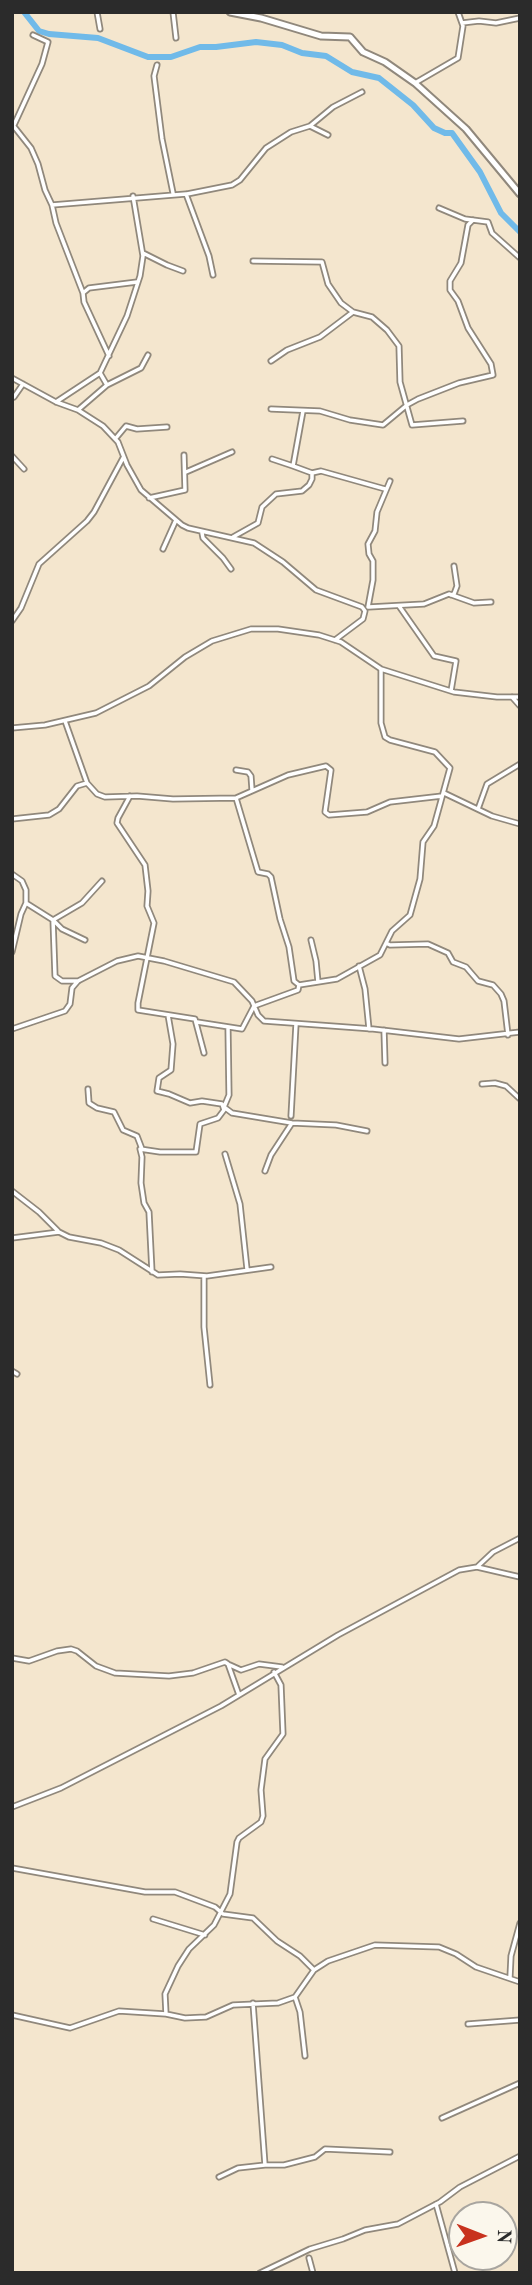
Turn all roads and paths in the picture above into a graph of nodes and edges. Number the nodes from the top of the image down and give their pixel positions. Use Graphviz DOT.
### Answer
graph roads {
  1 [pos="97,12"];
  2 [pos="173,12"];
  3 [pos="230,12"];
  4 [pos="458,12"];
  5 [pos="520,18"];
  6 [pos="462,23"];
  7 [pos="100,29"];
  8 [pos="33,34"];
  9 [pos="176,38"];
  10 [pos="157,65"];
  11 [pos="415,83"];
  12 [pos="362,92"];
  13 [pos="13,125"];
  14 [pos="310,126"];
  15 [pos="328,135"];
  16 [pos="173,193"];
  17 [pos="186,194"];
  18 [pos="520,194"];
  19 [pos="133,196"];
  20 [pos="52,205"];
  21 [pos="439,208"];
  22 [pos="472,220"];
  23 [pos="143,253"];
  24 [pos="520,258"];
  25 [pos="253,261"];
  26 [pos="183,271"];
  27 [pos="213,275"];
  28 [pos="137,282"];
  29 [pos="83,293"];
  30 [pos="353,312"];
  31 [pos="148,355"];
  32 [pos="109,356"];
  33 [pos="271,361"];
  34 [pos="100,373"];
  35 [pos="12,378"];
  36 [pos="23,384"];
  37 [pos="107,385"];
  38 [pos="14,397"];
  39 [pos="56,402"];
  40 [pos="407,405"];
  41 [pos="271,409"];
  42 [pos="78,410"];
  43 [pos="303,411"];
  44 [pos="463,421"];
  45 [pos="167,427"];
  46 [pos="116,438"];
  47 [pos="232,452"];
  48 [pos="184,455"];
  49 [pos="12,456"];
  50 [pos="123,457"];
  51 [pos="272,459"];
  52 [pos="293,466"];
  53 [pos="24,469"];
  54 [pos="186,472"];
  55 [pos="312,473"];
  56 [pos="390,481"];
  57 [pos="385,489"];
  58 [pos="149,498"];
  59 [pos="176,520"];
  60 [pos="202,532"];
  61 [pos="231,538"];
  62 [pos="163,549"];
  63 [pos="454,566"];
  64 [pos="230,569"];
  65 [pos="451,595"];
  66 [pos="491,602"];
  67 [pos="398,606"];
  68 [pos="366,608"];
  69 [pos="12,621"];
  70 [pos="335,640"];
  71 [pos="381,669"];
  72 [pos="451,691"];
  73 [pos="512,697"];
  74 [pos="520,697"];
  75 [pos="520,706"];
  76 [pos="65,721"];
  77 [pos="12,728"];
  78 [pos="520,764"];
  79 [pos="236,770"];
  80 [pos="87,783"];
  81 [pos="252,790"];
  82 [pos="443,794"];
  83 [pos="130,796"];
  84 [pos="236,798"];
  85 [pos="478,809"];
  86 [pos="12,819"];
  87 [pos="520,824"];
  88 [pos="12,874"];
  89 [pos="102,881"];
  90 [pos="26,902"];
  91 [pos="53,920"];
  92 [pos="85,940"];
  93 [pos="311,940"];
  94 [pos="386,943"];
  95 [pos="12,953"];
  96 [pos="148,957"];
  97 [pos="359,966"];
  98 [pos="78,981"];
  99 [pos="318,983"];
  100 [pos="299,985"];
  101 [pos="254,1006"];
  102 [pos="168,1015"];
  103 [pos="197,1022"];
  104 [pos="296,1024"];
  105 [pos="228,1028"];
  106 [pos="12,1029"];
  107 [pos="369,1029"];
  108 [pos="384,1030"];
  109 [pos="520,1032"];
  110 [pos="508,1035"];
  111 [pos="204,1053"];
  112 [pos="385,1063"];
  113 [pos="482,1084"];
  114 [pos="88,1089"];
  115 [pos="520,1099"];
  116 [pos="224,1107"];
  117 [pos="291,1116"];
  118 [pos="292,1123"];
  119 [pos="367,1131"];
  120 [pos="142,1149"];
  121 [pos="225,1154"];
  122 [pos="265,1171"];
  123 [pos="12,1191"];
  124 [pos="59,1232"];
  125 [pos="12,1238"];
  126 [pos="271,1267"];
  127 [pos="247,1269"];
  128 [pos="152,1272"];
  129 [pos="204,1276"];
  130 [pos="210,1385"];
  131 [pos="520,1538"];
  132 [pos="477,1567"];
  133 [pos="520,1577"];
  134 [pos="12,1658"];
  135 [pos="228,1664"];
  136 [pos="282,1667"];
  137 [pos="274,1672"];
  138 [pos="239,1695"];
  139 [pos="12,1807"];
  140 [pos="12,1868"];
  141 [pos="220,1912"];
  142 [pos="153,1919"];
  143 [pos="520,1923"];
  144 [pos="205,1935"];
  145 [pos="314,1970"];
  146 [pos="510,1977"];
  147 [pos="520,1982"];
  148 [pos="295,1997"];
  149 [pos="253,2003"];
  150 [pos="166,2014"];
  151 [pos="12,2015"];
  152 [pos="520,2020"];
  153 [pos="468,2024"];
  154 [pos="305,2056"];
  155 [pos="520,2083"];
  156 [pos="442,2118"];
  157 [pos="390,2152"];
  158 [pos="520,2156"];
  159 [pos="265,2165"];
  160 [pos="219,2177"];
  161 [pos="436,2204"];
  162 [pos="309,2258"];
  163 [pos="260,2273"];
  164 [pos="313,2273"];
  165 [pos="455,2273"];
  1 -- 7 [label="street"];
  2 -- 9 [label="street"];
  3 -- 11 [label="main road"];
  4 -- 6 [label="street"];
  5 -- 6 [label="street"];
  6 -- 11 [label="street"];
  8 -- 13 [label="street"];
  10 -- 16 [label="street"];
  11 -- 18 [label="main road"];
  12 -- 14 [label="street"];
  13 -- 20 [label="street"];
  14 -- 15 [label="street"];
  14 -- 17 [label="street"];
  16 -- 17 [label="street"];
  16 -- 19 [label="street"];
  17 -- 27 [label="street"];
  19 -- 20 [label="street"];
  19 -- 23 [label="street"];
  20 -- 29 [label="street"];
  21 -- 22 [label="street"];
  22 -- 24 [label="street"];
  22 -- 40 [label="street"];
  23 -- 26 [label="street"];
  23 -- 28 [label="street"];
  25 -- 30 [label="street"];
  28 -- 29 [label="street"];
  28 -- 32 [label="street"];
  29 -- 32 [label="street"];
  30 -- 33 [label="street"];
  30 -- 40 [label="street"];
  31 -- 37 [label="street"];
  32 -- 34 [label="street"];
  34 -- 37 [label="street"];
  34 -- 39 [label="street"];
  35 -- 36 [label="street"];
  36 -- 38 [label="street"];
  36 -- 39 [label="street"];
  37 -- 42 [label="street"];
  39 -- 42 [label="street"];
  40 -- 43 [label="street"];
  40 -- 44 [label="street"];
  41 -- 43 [label="street"];
  42 -- 46 [label="street"];
  43 -- 52 [label="street"];
  45 -- 46 [label="street"];
  46 -- 50 [label="street"];
  47 -- 54 [label="street"];
  48 -- 54 [label="street"];
  49 -- 53 [label="street"];
  50 -- 58 [label="street"];
  50 -- 69 [label="street"];
  51 -- 52 [label="street"];
  52 -- 55 [label="street"];
  54 -- 58 [label="street"];
  55 -- 57 [label="street"];
  55 -- 61 [label="street"];
  56 -- 57 [label="street"];
  57 -- 68 [label="street"];
  58 -- 59 [label="street"];
  59 -- 60 [label="street"];
  59 -- 62 [label="street"];
  60 -- 61 [label="street"];
  60 -- 64 [label="street"];
  61 -- 68 [label="street"];
  63 -- 65 [label="street"];
  65 -- 66 [label="street"];
  65 -- 67 [label="street"];
  67 -- 68 [label="street"];
  67 -- 72 [label="street"];
  68 -- 70 [label="street"];
  70 -- 71 [label="street"];
  70 -- 76 [label="street"];
  71 -- 72 [label="street"];
  71 -- 82 [label="street"];
  72 -- 73 [label="street"];
  73 -- 74 [label="street"];
  73 -- 75 [label="street"];
  76 -- 77 [label="street"];
  76 -- 80 [label="street"];
  78 -- 85 [label="street"];
  79 -- 81 [label="street"];
  80 -- 83 [label="street"];
  80 -- 86 [label="street"];
  81 -- 82 [label="street"];
  81 -- 84 [label="street"];
  82 -- 85 [label="street"];
  82 -- 94 [label="street"];
  83 -- 84 [label="street"];
  83 -- 96 [label="street"];
  84 -- 100 [label="street"];
  85 -- 87 [label="street"];
  88 -- 90 [label="street"];
  89 -- 91 [label="street"];
  90 -- 91 [label="street"];
  90 -- 95 [label="street"];
  91 -- 92 [label="street"];
  91 -- 98 [label="street"];
  93 -- 99 [label="street"];
  94 -- 97 [label="street"];
  94 -- 110 [label="street"];
  96 -- 98 [label="street"];
  96 -- 101 [label="street"];
  96 -- 102 [label="street"];
  97 -- 99 [label="street"];
  97 -- 107 [label="street"];
  98 -- 106 [label="street"];
  99 -- 100 [label="street"];
  100 -- 101 [label="street"];
  101 -- 104 [label="street"];
  101 -- 105 [label="street"];
  102 -- 103 [label="street"];
  102 -- 116 [label="street"];
  103 -- 105 [label="street"];
  103 -- 111 [label="street"];
  104 -- 107 [label="street"];
  104 -- 117 [label="street"];
  105 -- 116 [label="street"];
  107 -- 108 [label="street"];
  108 -- 110 [label="street"];
  108 -- 112 [label="street"];
  109 -- 110 [label="street"];
  113 -- 115 [label="street"];
  114 -- 120 [label="street"];
  116 -- 118 [label="street"];
  116 -- 120 [label="street"];
  118 -- 119 [label="street"];
  118 -- 122 [label="street"];
  120 -- 128 [label="street"];
  121 -- 127 [label="street"];
  123 -- 124 [label="street"];
  124 -- 125 [label="street"];
  124 -- 128 [label="street"];
  126 -- 127 [label="street"];
  127 -- 129 [label="street"];
  128 -- 129 [label="street"];
  129 -- 130 [label="street"];
  131 -- 132 [label="street"];
  132 -- 133 [label="street"];
  132 -- 136 [label="street"];
  134 -- 135 [label="street"];
  135 -- 136 [label="street"];
  135 -- 138 [label="street"];
  136 -- 137 [label="street"];
  137 -- 138 [label="street"];
  137 -- 141 [label="street"];
  138 -- 139 [label="street"];
  140 -- 141 [label="street"];
  141 -- 144 [label="street"];
  141 -- 145 [label="street"];
  142 -- 144 [label="street"];
  143 -- 146 [label="street"];
  144 -- 150 [label="street"];
  145 -- 146 [label="street"];
  145 -- 148 [label="street"];
  146 -- 147 [label="street"];
  148 -- 149 [label="street"];
  148 -- 154 [label="street"];
  149 -- 150 [label="street"];
  149 -- 159 [label="street"];
  150 -- 151 [label="street"];
  152 -- 153 [label="street"];
  155 -- 156 [label="street"];
  157 -- 159 [label="street"];
  158 -- 161 [label="street"];
  159 -- 160 [label="street"];
  161 -- 163 [label="street"];
  161 -- 165 [label="street"];
  162 -- 164 [label="street"];
}
